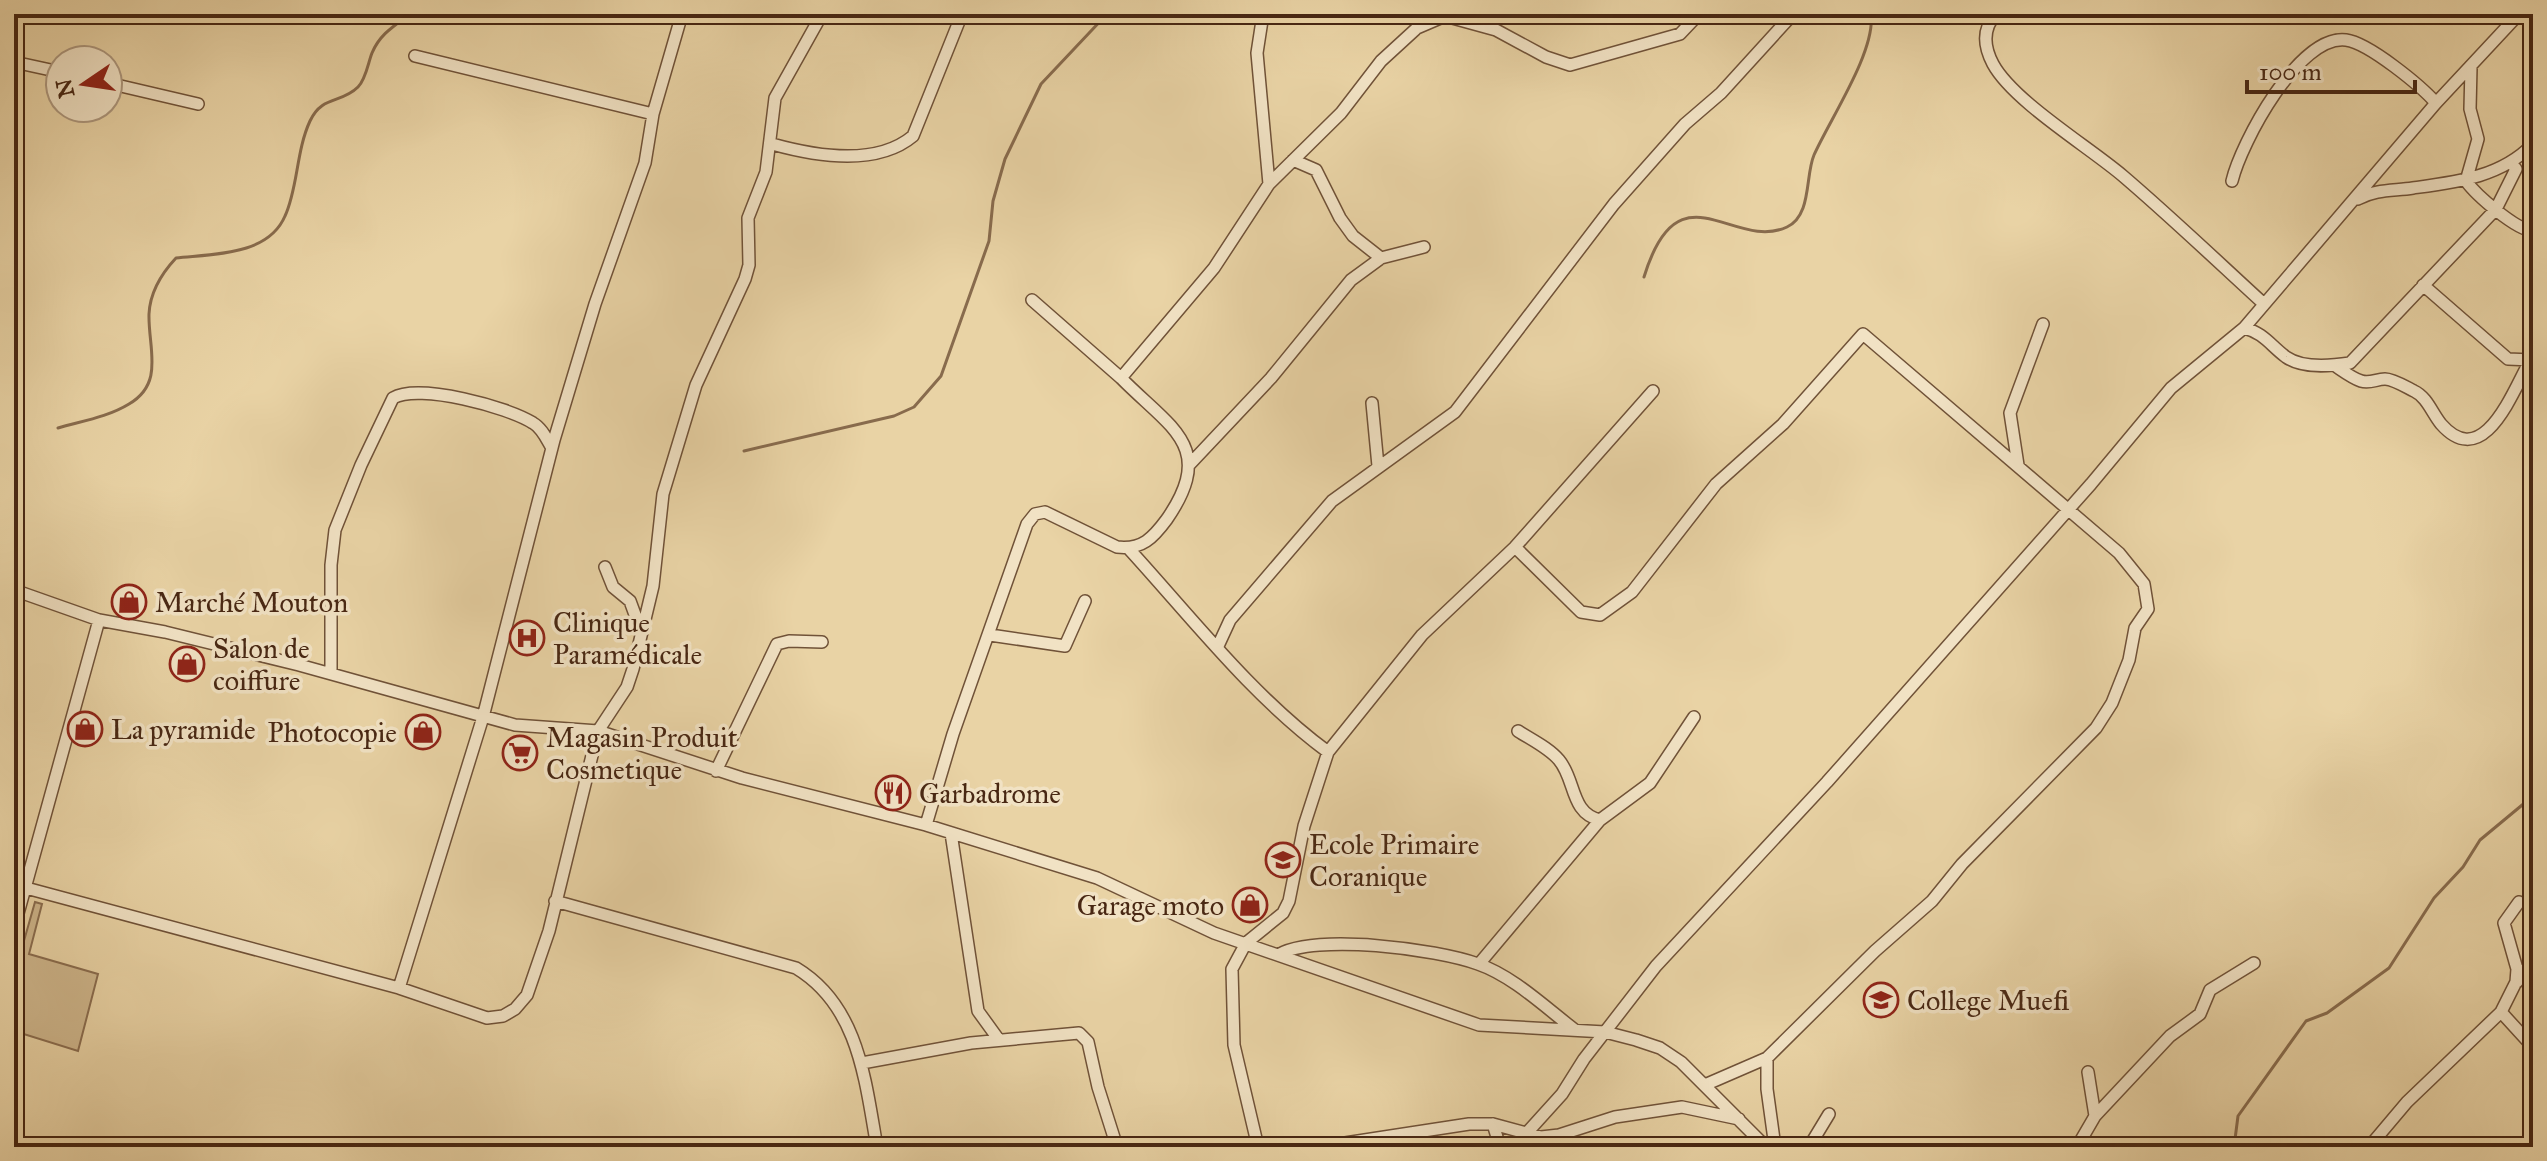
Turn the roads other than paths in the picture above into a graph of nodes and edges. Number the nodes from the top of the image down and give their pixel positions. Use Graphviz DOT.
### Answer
graph roads {
  1 [pos="682,14"];
  2 [pos="822,14"];
  3 [pos="962,14"];
  4 [pos="1263,14"];
  5 [pos="1699,14"];
  6 [pos="1793,14"];
  7 [pos="1996,14"];
  8 [pos="2519,14"];
  9 [pos="1446,15"];
  10 [pos="415,56"];
  11 [pos="14,62"];
  12 [pos="2471,67"];
  13 [pos="44,69"];
  14 [pos="124,87"];
  15 [pos="2436,103"];
  16 [pos="198,104"];
  17 [pos="653,114"];
  18 [pos="772,144"];
  19 [pos="2533,144"];
  20 [pos="1293,160"];
  21 [pos="2512,164"];
  22 [pos="2232,181"];
  23 [pos="2466,181"];
  24 [pos="1269,184"];
  25 [pos="2350,202"];
  26 [pos="2496,209"];
  27 [pos="2533,231"];
  28 [pos="1424,247"];
  29 [pos="1381,258"];
  30 [pos="2423,285"];
  31 [pos="1032,300"];
  32 [pos="2264,304"];
  33 [pos="2043,324"];
  34 [pos="2244,328"];
  35 [pos="2532,361"];
  36 [pos="2334,365"];
  37 [pos="1121,378"];
  38 [pos="1653,391"];
  39 [pos="1372,403"];
  40 [pos="552,448"];
  41 [pos="1190,464"];
  42 [pos="2018,465"];
  43 [pos="1378,466"];
  44 [pos="2068,509"];
  45 [pos="1515,547"];
  46 [pos="1129,549"];
  47 [pos="605,567"];
  48 [pos="14,590"];
  49 [pos="1085,601"];
  50 [pos="99,620"];
  51 [pos="641,631"];
  52 [pos="990,635"];
  53 [pos="822,642"];
  54 [pos="1218,646"];
  55 [pos="331,673"];
  56 [pos="483,717"];
  57 [pos="1694,717"];
  58 [pos="598,731"];
  59 [pos="1518,731"];
  60 [pos="1328,752"];
  61 [pos="716,771"];
  62 [pos="1600,820"];
  63 [pos="926,825"];
  64 [pos="951,833"];
  65 [pos="26,888"];
  66 [pos="555,901"];
  67 [pos="2519,902"];
  68 [pos="14,928"];
  69 [pos="1246,943"];
  70 [pos="1278,955"];
  71 [pos="2533,958"];
  72 [pos="2254,963"];
  73 [pos="1479,964"];
  74 [pos="2516,982"];
  75 [pos="399,988"];
  76 [pos="2501,1012"];
  77 [pos="1575,1031"];
  78 [pos="1605,1032"];
  79 [pos="999,1040"];
  80 [pos="2533,1047"];
  81 [pos="1767,1058"];
  82 [pos="862,1063"];
  83 [pos="2088,1072"];
  84 [pos="1707,1084"];
  85 [pos="1829,1114"];
  86 [pos="2095,1116"];
  87 [pos="1739,1119"];
  88 [pos="1493,1124"];
  89 [pos="2385,1129"];
  90 [pos="1401,1133"];
  91 [pos="1525,1134"];
  92 [pos="2387,1146"];
  93 [pos="877,1147"];
  94 [pos="1117,1147"];
  95 [pos="1258,1147"];
  96 [pos="1319,1147"];
  97 [pos="1401,1147"];
  98 [pos="1500,1147"];
  99 [pos="1514,1147"];
  100 [pos="1766,1147"];
  101 [pos="1775,1147"];
  102 [pos="1809,1147"];
  103 [pos="2077,1147"];
  104 [pos="2369,1147"];
  1 -- 17 [label="street"];
  2 -- 18 [label="street"];
  3 -- 18 [label="street"];
  4 -- 24 [label="street"];
  5 -- 9 [label="street"];
  6 -- 43 [label="street"];
  7 -- 32 [label="street"];
  8 -- 12 [label="street"];
  9 -- 20 [label="street"];
  10 -- 17 [label="street"];
  11 -- 13 [label="street"];
  12 -- 15 [label="street"];
  12 -- 23 [label="street"];
  14 -- 16 [label="street"];
  15 -- 22 [label="street"];
  15 -- 25 [label="street"];
  17 -- 40 [label="street"];
  18 -- 51 [label="street"];
  19 -- 21 [label="street"];
  20 -- 24 [label="street"];
  20 -- 29 [label="street"];
  21 -- 23 [label="street"];
  21 -- 26 [label="street"];
  23 -- 25 [label="street"];
  23 -- 26 [label="street"];
  24 -- 37 [label="street"];
  25 -- 32 [label="street"];
  26 -- 27 [label="street"];
  26 -- 30 [label="street"];
  28 -- 29 [label="street"];
  29 -- 41 [label="street"];
  30 -- 35 [label="street"];
  30 -- 36 [label="street"];
  31 -- 37 [label="street"];
  32 -- 34 [label="street"];
  33 -- 42 [label="street"];
  34 -- 36 [label="street"];
  34 -- 44 [label="street"];
  35 -- 36 [label="street"];
  37 -- 41 [label="street"];
  38 -- 45 [label="street"];
  39 -- 43 [label="street"];
  40 -- 55 [label="street"];
  40 -- 56 [label="street"];
  41 -- 46 [label="street"];
  42 -- 44 [label="street"];
  42 -- 45 [label="street"];
  43 -- 54 [label="street"];
  44 -- 78 [label="street"];
  44 -- 81 [label="street"];
  45 -- 60 [label="street"];
  46 -- 52 [label="street"];
  46 -- 54 [label="street"];
  47 -- 51 [label="street"];
  48 -- 50 [label="street"];
  49 -- 52 [label="street"];
  50 -- 55 [label="street"];
  50 -- 65 [label="street"];
  51 -- 58 [label="street"];
  52 -- 63 [label="street"];
  53 -- 61 [label="street"];
  54 -- 60 [label="street"];
  55 -- 56 [label="street"];
  56 -- 58 [label="street"];
  56 -- 75 [label="street"];
  57 -- 62 [label="street"];
  58 -- 61 [label="street"];
  58 -- 66 [label="street"];
  59 -- 62 [label="street"];
  60 -- 69 [label="street"];
  61 -- 63 [label="street"];
  62 -- 73 [label="street"];
  63 -- 64 [label="street"];
  64 -- 69 [label="street"];
  64 -- 79 [label="street"];
  65 -- 68 [label="street"];
  65 -- 75 [label="street"];
  66 -- 75 [label="street"];
  66 -- 82 [label="street"];
  67 -- 74 [label="street"];
  69 -- 70 [label="street"];
  69 -- 95 [label="street"];
  70 -- 73 [label="street"];
  70 -- 77 [label="street"];
  71 -- 74 [label="street"];
  72 -- 86 [label="street"];
  73 -- 77 [label="street"];
  74 -- 76 [label="street"];
  76 -- 80 [label="street"];
  76 -- 89 [label="street"];
  77 -- 78 [label="street"];
  78 -- 84 [label="street"];
  78 -- 91 [label="street"];
  79 -- 82 [label="street"];
  79 -- 94 [label="street"];
  81 -- 84 [label="street"];
  81 -- 101 [label="street"];
  82 -- 93 [label="street"];
  83 -- 86 [label="street"];
  84 -- 87 [label="street"];
  85 -- 102 [label="street"];
  86 -- 103 [label="street"];
  87 -- 91 [label="street"];
  87 -- 100 [label="street"];
  88 -- 90 [label="street"];
  88 -- 91 [label="street"];
  88 -- 98 [label="street"];
  89 -- 92 [label="street"];
  89 -- 104 [label="street"];
  90 -- 96 [label="street"];
  90 -- 97 [label="street"];
  91 -- 99 [label="street"];
}
